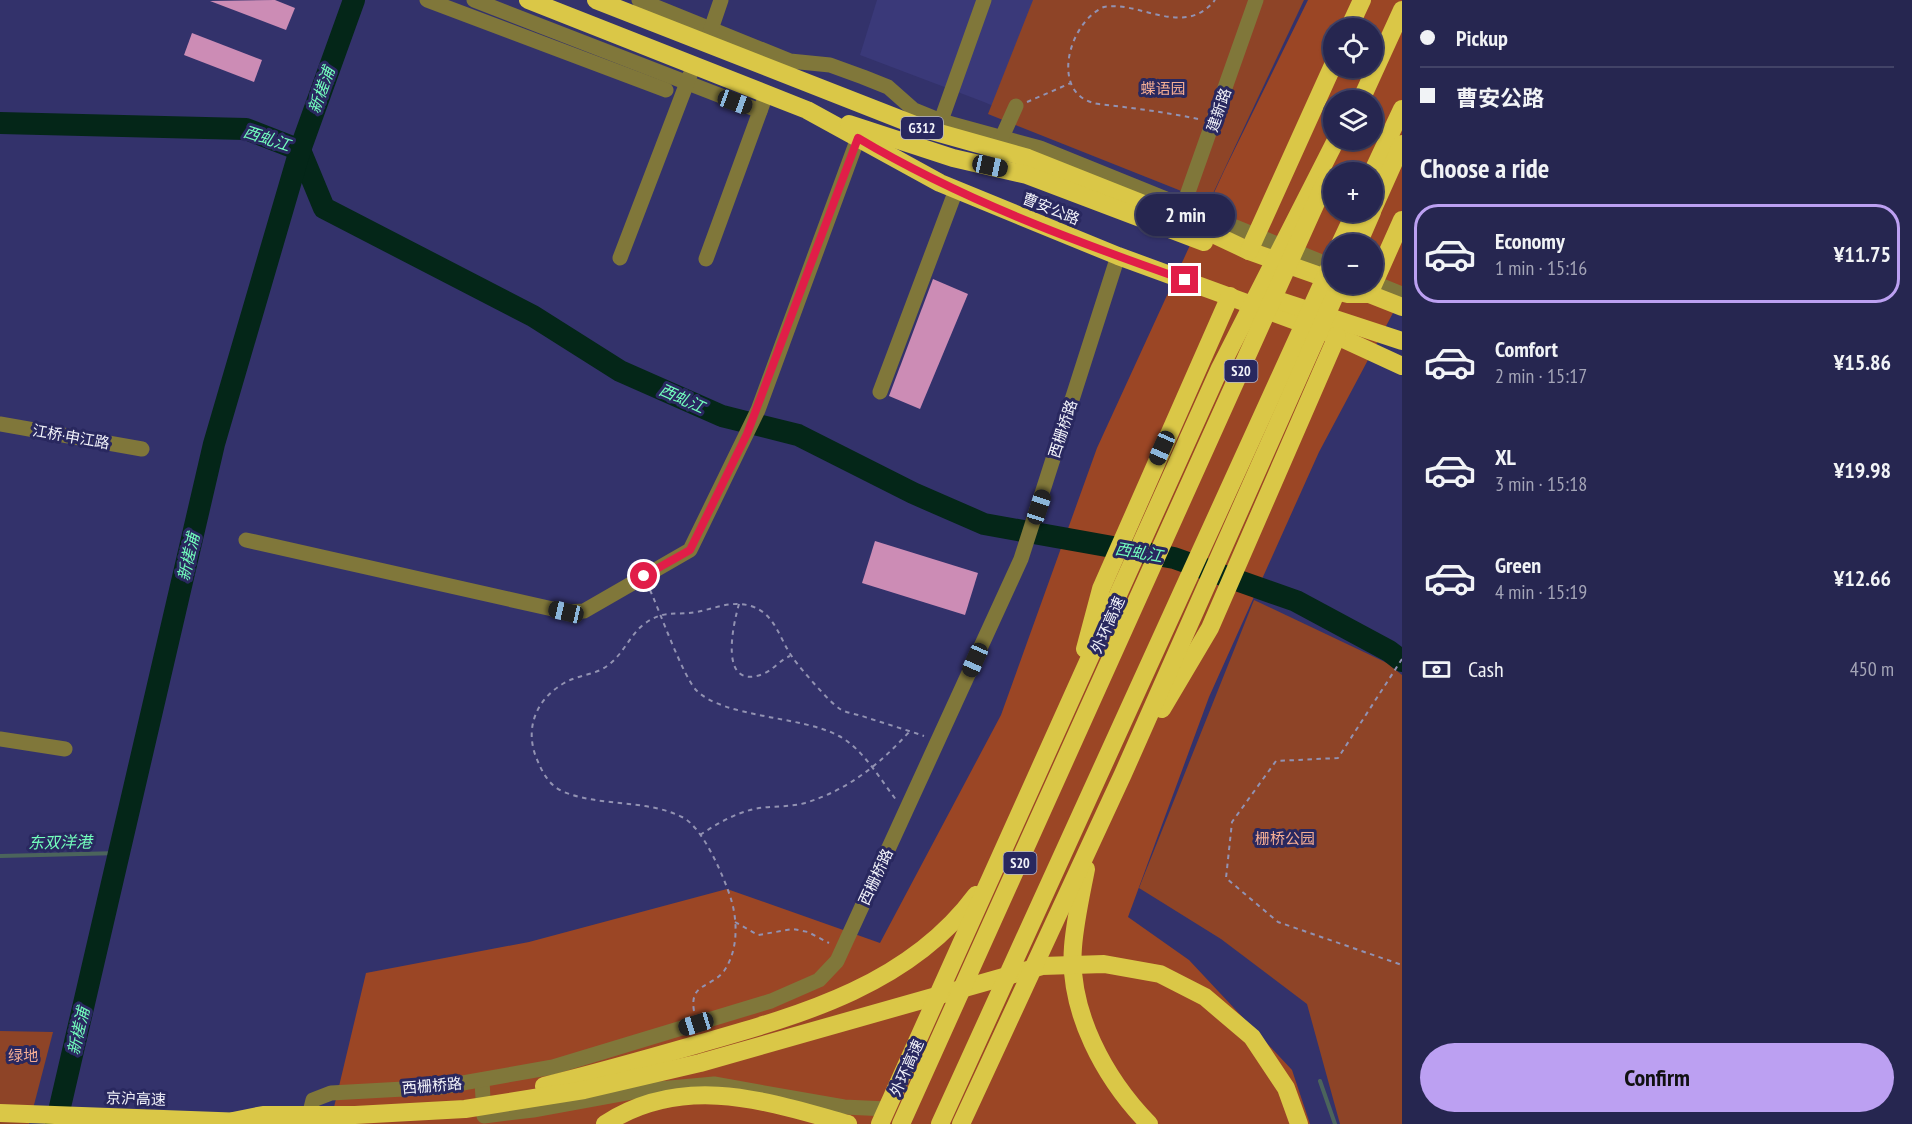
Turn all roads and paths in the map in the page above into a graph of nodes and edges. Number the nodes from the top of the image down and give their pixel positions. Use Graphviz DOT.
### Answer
graph roads {
  1 [pos="474,0"];
  2 [pos="528,0"];
  3 [pos="639,0"];
  4 [pos="721,0"];
  5 [pos="984,0"];
  6 [pos="1215,0"];
  7 [pos="1256,0"];
  8 [pos="1362,0"];
  9 [pos="600,1"];
  10 [pos="433,4"];
  11 [pos="1402,10"];
  12 [pos="1354,18"];
  13 [pos="591,25"];
  14 [pos="708,36"];
  15 [pos="1384,49"];
  16 [pos="580,50"];
  17 [pos="694,66"];
  18 [pos="1327,78"];
  19 [pos="687,83"];
  20 [pos="1071,83"];
  21 [pos="666,90"];
  22 [pos="1362,90"];
  23 [pos="1366,90"];
  24 [pos="763,103"];
  25 [pos="1016,106"];
  26 [pos="1402,109"];
  27 [pos="807,110"];
  28 [pos="1214,123"];
  29 [pos="939,126"];
  30 [pos="858,138"];
  31 [pos="999,143"];
  32 [pos="1402,144"];
  33 [pos="1331,150"];
  34 [pos="1340,150"];
  35 [pos="1377,162"];
  36 [pos="1383,186"];
  37 [pos="956,190"];
  38 [pos="1181,213"];
  39 [pos="1402,220"];
  40 [pos="1252,244"];
  41 [pos="1118,256"];
  42 [pos="620,258"];
  43 [pos="706,260"];
  44 [pos="1383,262"];
  45 [pos="1323,264"];
  46 [pos="1263,265"];
  47 [pos="1323,276"];
  48 [pos="1323,282"];
  49 [pos="1323,287"];
  50 [pos="1383,289"];
  51 [pos="1336,294"];
  52 [pos="1383,294"];
  53 [pos="1402,294"];
  54 [pos="1230,296"];
  55 [pos="1402,307"];
  56 [pos="1309,309"];
  57 [pos="1337,336"];
  58 [pos="1402,341"];
  59 [pos="1402,366"];
  60 [pos="880,392"];
  61 [pos="0,424"];
  62 [pos="142,449"];
  63 [pos="246,540"];
  64 [pos="644,576"];
  65 [pos="739,604"];
  66 [pos="662,616"];
  67 [pos="791,655"];
  68 [pos="1402,659"];
  69 [pos="1068,707"];
  70 [pos="910,731"];
  71 [pos="0,739"];
  72 [pos="938,740"];
  73 [pos="65,749"];
  74 [pos="872,768"];
  75 [pos="1123,774"];
  76 [pos="906,812"];
  77 [pos="700,835"];
  78 [pos="1092,841"];
  79 [pos="995,869"];
  80 [pos="735,922"];
  81 [pos="842,952"];
  82 [pos="1402,965"];
  83 [pos="696,1024"];
  84 [pos="482,1081"];
  85 [pos="0,1113"];
  86 [pos="883,1117"];
  87 [pos="307,1120"];
  88 [pos="233,1121"];
  89 [pos="270,1124"];
  90 [pos="605,1124"];
  91 [pos="849,1124"];
  92 [pos="901,1124"];
  93 [pos="940,1124"];
  94 [pos="961,1124"];
  95 [pos="1149,1124"];
  96 [pos="1299,1124"];
  1 -- 16 [label="street"];
  2 -- 13 [label="highway, 曹安公路 / G312"];
  3 -- 14 [label="street"];
  4 -- 14 [label="street"];
  5 -- 29 [label="street"];
  6 -- 20 [label="path"];
  7 -- 28 [label="street, 建新路"];
  8 -- 12 [label="highway"];
  9 -- 14 [label="highway, G312"];
  10 -- 16 [label="street"];
  11 -- 15 [label="highway"];
  13 -- 16 [label="street"];
  13 -- 17 [label="highway, 曹安公路 / G312"];
  14 -- 29 [label="highway, G312"];
  14 -- 29 [label="street"];
  15 -- 22 [label="highway"];
  15 -- 23 [label="highway"];
  16 -- 19 [label="street"];
  16 -- 21 [label="street"];
  17 -- 19 [label="street"];
  17 -- 24 [label="highway, 曹安公路 / G312"];
  18 -- 40 [label="highway"];
  19 -- 24 [label="street"];
  19 -- 42 [label="street"];
  20 -- 25 [label="path"];
  20 -- 28 [label="path"];
  24 -- 27 [label="highway, 曹安公路 / G312"];
  24 -- 43 [label="street"];
  25 -- 31 [label="street"];
  26 -- 35 [label="highway"];
  27 -- 30 [label="highway, 曹安公路 / G312"];
  27 -- 46 [label="highway"];
  28 -- 38 [label="street, 建新路"];
  29 -- 31 [label="highway, G312"];
  30 -- 37 [label="highway, 曹安公路 / G312"];
  30 -- 64 [label="street"];
  31 -- 38 [label="highway, G312"];
  32 -- 36 [label="highway"];
  33 -- 69 [label="highway"];
  34 -- 92 [label="highway, 外环高速 / S20"];
  37 -- 41 [label="highway, 曹安公路 / G312"];
  37 -- 60 [label="street"];
  38 -- 40 [label="highway, G312"];
  39 -- 44 [label="highway"];
  40 -- 45 [label="street"];
  40 -- 46 [label="highway"];
  40 -- 47 [label="highway, G312"];
  41 -- 54 [label="highway, 曹安公路 / G312"];
  41 -- 72 [label="street, 西栅桥路"];
  46 -- 49 [label="highway"];
  46 -- 56 [label="highway"];
  48 -- 93 [label="highway, S20"];
  50 -- 53 [label="street"];
  51 -- 75 [label="highway"];
  52 -- 55 [label="highway"];
  54 -- 56 [label="highway"];
  54 -- 57 [label="highway, 曹安公路 / G312"];
  54 -- 69 [label="highway"];
  56 -- 57 [label="highway"];
  56 -- 58 [label="highway"];
  57 -- 59 [label="highway, 曹安公路 / G312"];
  57 -- 75 [label="highway"];
  61 -- 62 [label="street, 江桥·申江路"];
  63 -- 64 [label="street"];
  64 -- 66 [label="path"];
  65 -- 66 [label="path"];
  65 -- 67 [label="path"];
  65 -- 67 [label="path"];
  66 -- 74 [label="path"];
  66 -- 77 [label="path"];
  67 -- 70 [label="path"];
  68 -- 82 [label="path"];
  69 -- 79 [label="highway"];
  70 -- 72 [label="path"];
  70 -- 74 [label="path"];
  71 -- 73 [label="street"];
  72 -- 76 [label="street, 西栅桥路"];
  74 -- 76 [label="path"];
  74 -- 77 [label="path"];
  75 -- 78 [label="highway"];
  76 -- 81 [label="street, 西栅桥路"];
  77 -- 80 [label="path"];
  78 -- 94 [label="highway"];
  78 -- 95 [label="highway"];
  79 -- 86 [label="highway"];
  79 -- 87 [label="highway"];
  80 -- 81 [label="path"];
  80 -- 83 [label="path"];
  81 -- 83 [label="street, 西栅桥路"];
  83 -- 84 [label="street, 西栅桥路"];
  84 -- 86 [label="street"];
  84 -- 87 [label="street, 西栅桥路"];
  85 -- 88 [label="highway, 京沪高速"];
  87 -- 88 [label="highway"];
  87 -- 96 [label="highway"];
  88 -- 89 [label="highway, 京沪高速"];
  90 -- 91 [label="highway"];
}
